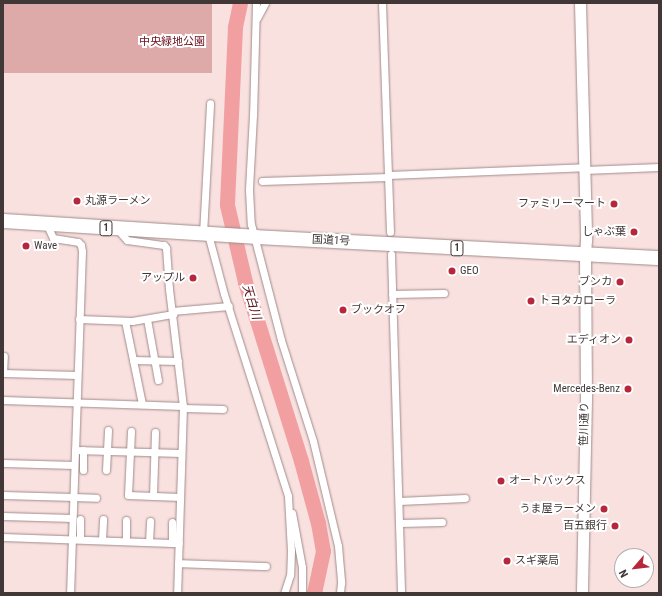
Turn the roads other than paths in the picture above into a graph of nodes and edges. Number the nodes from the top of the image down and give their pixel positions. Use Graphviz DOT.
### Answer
graph roads {
  1 [pos="256,3"];
  2 [pos="265,3"];
  3 [pos="382,3"];
  4 [pos="580,3"];
  5 [pos="256,20"];
  6 [pos="210,103"];
  7 [pos="659,168"];
  8 [pos="584,169"];
  9 [pos="388,176"];
  10 [pos="262,181"];
  11 [pos="3,221"];
  12 [pos="47,225"];
  13 [pos="117,229"];
  14 [pos="390,232"];
  15 [pos="205,234"];
  16 [pos="255,237"];
  17 [pos="391,254"];
  18 [pos="585,254"];
  19 [pos="659,258"];
  20 [pos="444,293"];
  21 [pos="392,294"];
  22 [pos="229,306"];
  23 [pos="173,313"];
  24 [pos="80,319"];
  25 [pos="147,319"];
  26 [pos="124,321"];
  27 [pos="4,356"];
  28 [pos="133,360"];
  29 [pos="155,361"];
  30 [pos="178,361"];
  31 [pos="3,373"];
  32 [pos="77,375"];
  33 [pos="158,380"];
  34 [pos="3,400"];
  35 [pos="76,402"];
  36 [pos="142,404"];
  37 [pos="183,407"];
  38 [pos="223,409"];
  39 [pos="108,430"];
  40 [pos="131,431"];
  41 [pos="155,432"];
  42 [pos="75,450"];
  43 [pos="83,450"];
  44 [pos="107,451"];
  45 [pos="131,452"];
  46 [pos="154,452"];
  47 [pos="182,453"];
  48 [pos="3,463"];
  49 [pos="74,465"];
  50 [pos="83,470"];
  51 [pos="106,470"];
  52 [pos="3,495"];
  53 [pos="153,496"];
  54 [pos="73,497"];
  55 [pos="180,497"];
  56 [pos="96,498"];
  57 [pos="465,498"];
  58 [pos="399,501"];
  59 [pos="289,505"];
  60 [pos="3,516"];
  61 [pos="72,518"];
  62 [pos="80,519"];
  63 [pos="103,520"];
  64 [pos="126,520"];
  65 [pos="150,521"];
  66 [pos="172,522"];
  67 [pos="442,522"];
  68 [pos="400,523"];
  69 [pos="3,537"];
  70 [pos="72,539"];
  71 [pos="80,539"];
  72 [pos="102,540"];
  73 [pos="126,541"];
  74 [pos="150,542"];
  75 [pos="175,543"];
  76 [pos="178,563"];
  77 [pos="266,566"];
  78 [pos="70,593"];
  79 [pos="177,593"];
  80 [pos="284,593"];
  81 [pos="302,593"];
  82 [pos="340,593"];
  83 [pos="401,593"];
  84 [pos="582,593"];
  1 -- 5 [label="street"];
  2 -- 5 [label="street"];
  3 -- 9 [label="street"];
  4 -- 8 [label="street, 笹川通り"];
  5 -- 16 [label="street"];
  6 -- 15 [label="street"];
  7 -- 8 [label="street"];
  8 -- 9 [label="street"];
  8 -- 18 [label="street, 笹川通り"];
  9 -- 10 [label="street"];
  9 -- 14 [label="street"];
  11 -- 12 [label="highway, 国道1号 / 1"];
  12 -- 13 [label="highway, 国道1号 / 1"];
  12 -- 24 [label="street"];
  13 -- 15 [label="highway, 国道1号 / 1"];
  13 -- 23 [label="street"];
  15 -- 16 [label="highway, 国道1号 / 1"];
  15 -- 22 [label="street"];
  16 -- 18 [label="highway, 国道1号 / 1"];
  16 -- 82 [label="street"];
  17 -- 21 [label="street"];
  18 -- 19 [label="highway, 国道1号 / 1"];
  18 -- 84 [label="street, 笹川通り"];
  20 -- 21 [label="street"];
  21 -- 58 [label="street"];
  22 -- 23 [label="street"];
  22 -- 59 [label="street"];
  23 -- 25 [label="street"];
  23 -- 30 [label="street"];
  24 -- 26 [label="street"];
  24 -- 32 [label="street"];
  25 -- 26 [label="street"];
  25 -- 29 [label="street"];
  26 -- 28 [label="street"];
  27 -- 31 [label="street"];
  28 -- 29 [label="street"];
  28 -- 36 [label="street"];
  29 -- 30 [label="street"];
  29 -- 33 [label="street"];
  30 -- 37 [label="street"];
  31 -- 32 [label="street"];
  32 -- 35 [label="street"];
  34 -- 35 [label="street"];
  35 -- 36 [label="street"];
  35 -- 42 [label="street"];
  36 -- 37 [label="street"];
  37 -- 38 [label="street"];
  37 -- 47 [label="street"];
  39 -- 44 [label="street"];
  40 -- 45 [label="street"];
  41 -- 46 [label="street"];
  42 -- 43 [label="street"];
  42 -- 49 [label="street"];
  43 -- 44 [label="street"];
  43 -- 50 [label="street"];
  44 -- 45 [label="street"];
  44 -- 51 [label="street"];
  45 -- 46 [label="street"];
  45 -- 53 [label="street"];
  46 -- 47 [label="street"];
  46 -- 53 [label="street"];
  47 -- 55 [label="street"];
  48 -- 49 [label="street"];
  49 -- 54 [label="street"];
  52 -- 54 [label="street"];
  53 -- 55 [label="street"];
  54 -- 56 [label="street"];
  54 -- 61 [label="street"];
  55 -- 75 [label="street"];
  57 -- 58 [label="street"];
  58 -- 68 [label="street"];
  59 -- 80 [label="street"];
  59 -- 81 [label="street"];
  60 -- 61 [label="street"];
  61 -- 70 [label="street"];
  62 -- 71 [label="street"];
  63 -- 72 [label="street"];
  64 -- 73 [label="street"];
  65 -- 74 [label="street"];
  66 -- 75 [label="street"];
  67 -- 68 [label="street"];
  68 -- 83 [label="street"];
  69 -- 70 [label="street"];
  70 -- 71 [label="street"];
  70 -- 78 [label="street"];
  71 -- 72 [label="street"];
  72 -- 73 [label="street"];
  73 -- 74 [label="street"];
  74 -- 75 [label="street"];
  75 -- 76 [label="street"];
  76 -- 77 [label="street"];
  76 -- 79 [label="street"];
}
